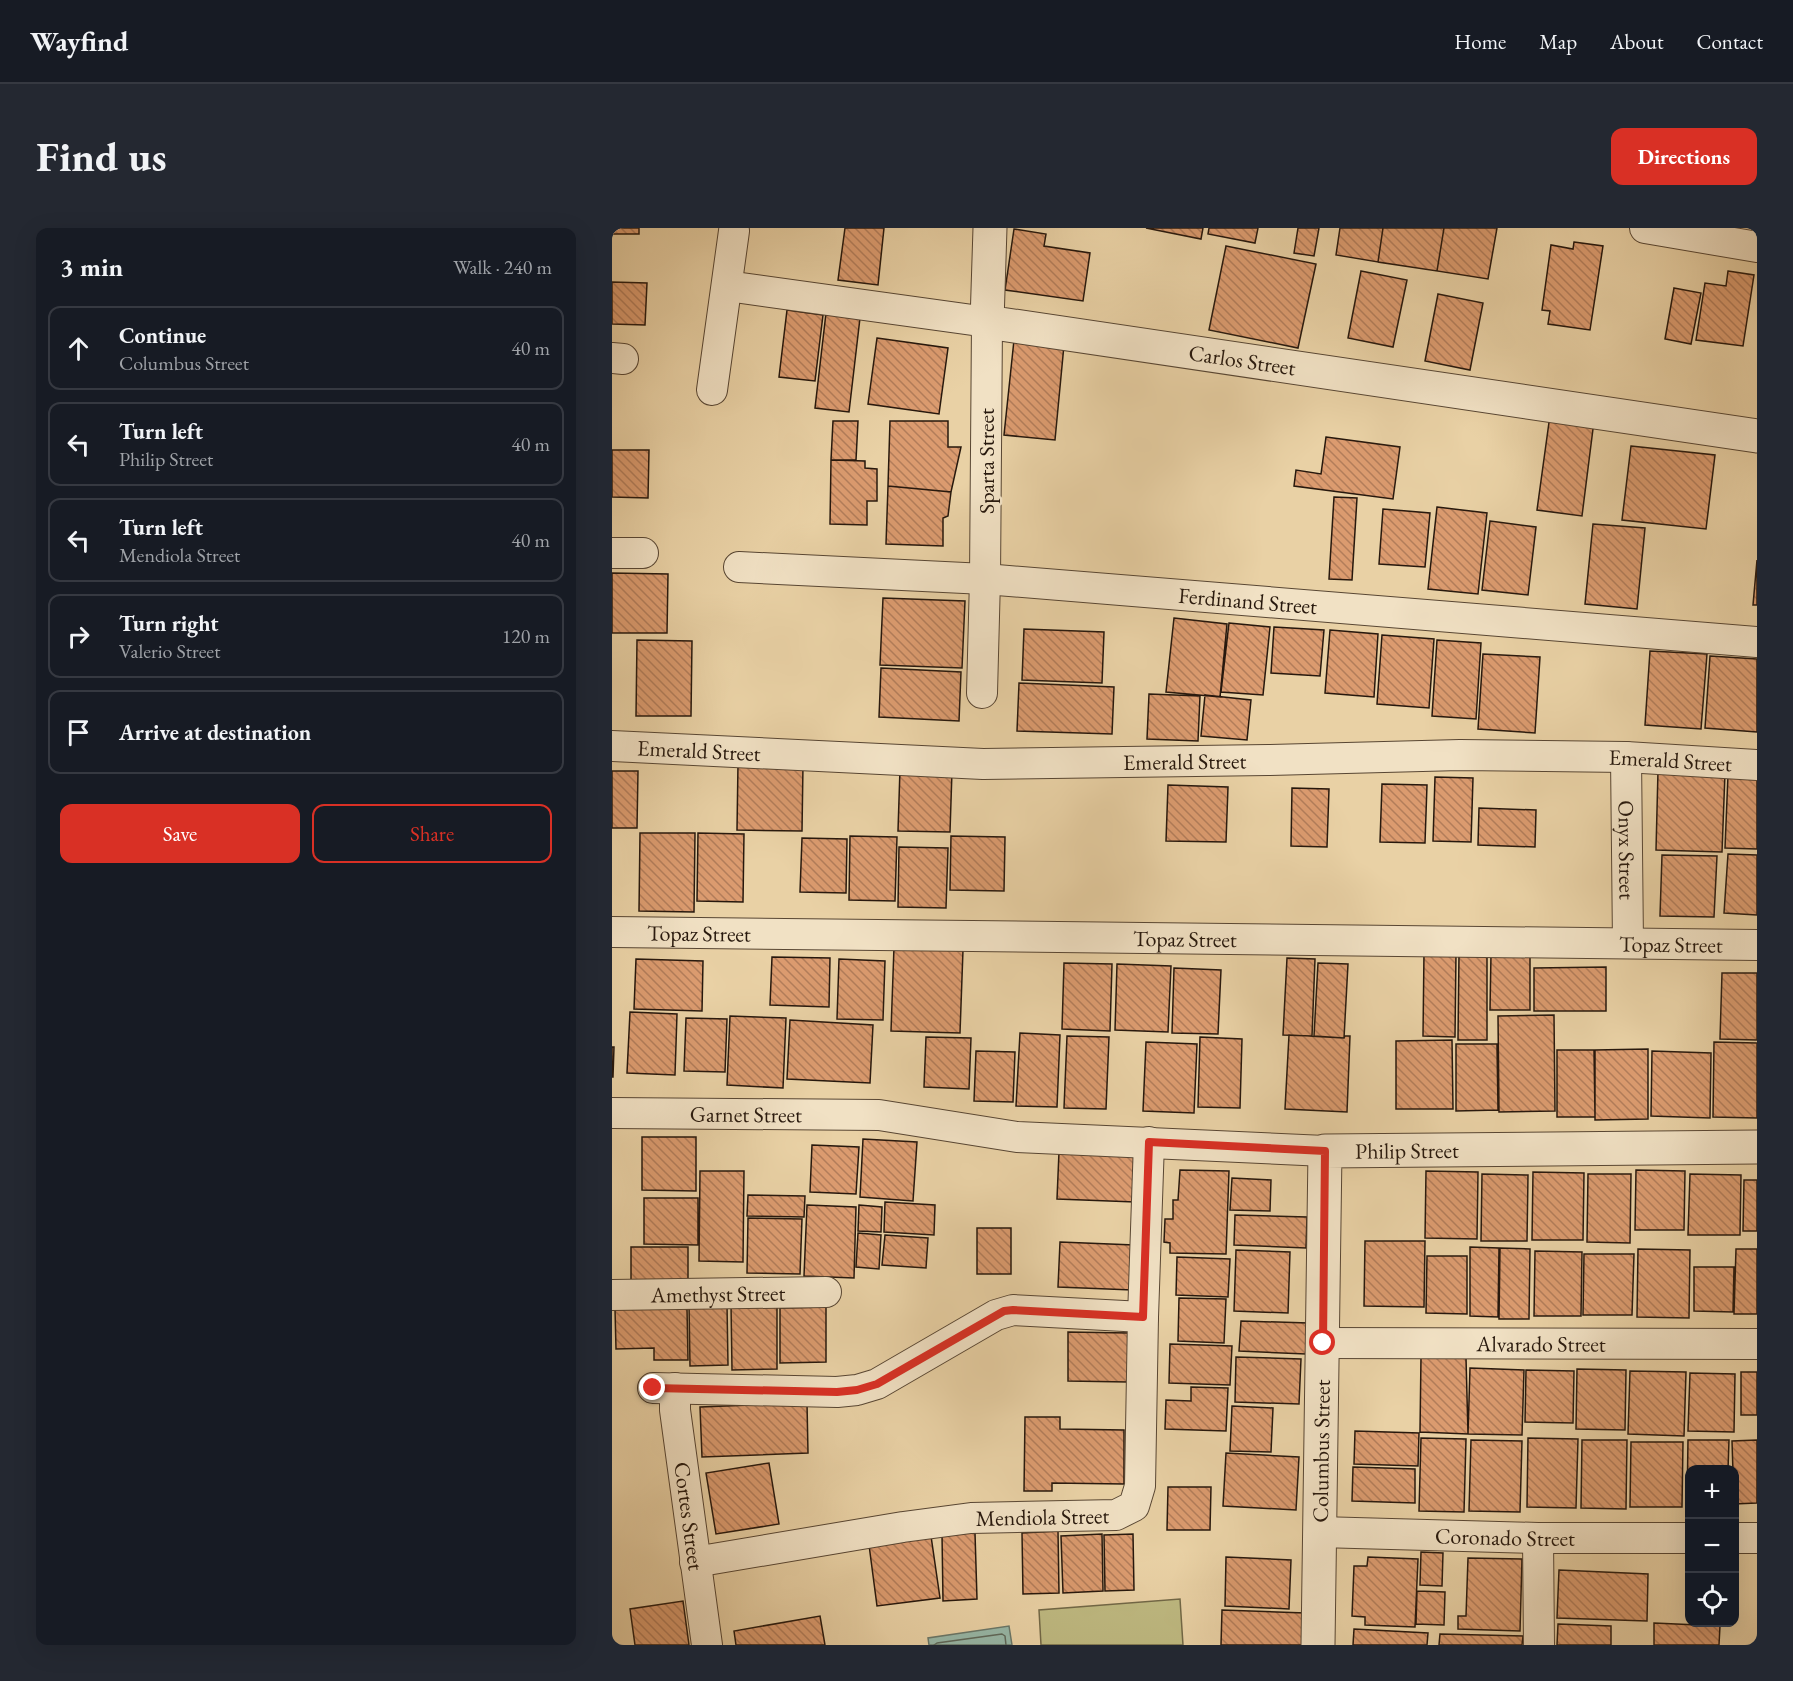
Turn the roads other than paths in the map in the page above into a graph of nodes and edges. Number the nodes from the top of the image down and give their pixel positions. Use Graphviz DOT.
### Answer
graph roads {
  1 [pos="990,228"];
  2 [pos="1645,228"];
  3 [pos="734,231"];
  4 [pos="1757,247"];
  5 [pos="727,286"];
  6 [pos="987,322"];
  7 [pos="712,390"];
  8 [pos="1757,436"];
  9 [pos="612,553"];
  10 [pos="643,553"];
  11 [pos="739,567"];
  12 [pos="985,579"];
  13 [pos="1757,642"];
  14 [pos="982,693"];
  15 [pos="612,746"];
  16 [pos="1626,757"];
  17 [pos="1757,765"];
  18 [pos="612,932"];
  19 [pos="1628,943"];
  20 [pos="1757,945"];
  21 [pos="612,1113"];
  22 [pos="879,1115"];
  23 [pos="1149,1142"];
  24 [pos="1757,1146"];
  25 [pos="1325,1151"];
  26 [pos="826,1292"];
  27 [pos="612,1295"];
  28 [pos="1143,1317"];
  29 [pos="1323,1343"];
  30 [pos="1757,1344"];
  31 [pos="1319,1532"];
  32 [pos="1538,1538"];
  33 [pos="1685,1538"];
  34 [pos="1739,1538"];
  35 [pos="1757,1538"];
  36 [pos="695,1562"];
  37 [pos="706,1645"];
  38 [pos="1318,1645"];
  39 [pos="1539,1645"];
  1 -- 6 [label="street, Sparta Street"];
  2 -- 4 [label="street"];
  3 -- 5 [label="street"];
  5 -- 6 [label="street, Carlos Street"];
  5 -- 7 [label="street"];
  6 -- 8 [label="street, Carlos Street"];
  6 -- 12 [label="street, Sparta Street"];
  9 -- 10 [label="street"];
  11 -- 12 [label="street, Ferdinand Street"];
  12 -- 13 [label="street, Ferdinand Street"];
  12 -- 14 [label="street, Sparta Street"];
  15 -- 16 [label="street, Emerald Street"];
  16 -- 17 [label="street, Emerald Street"];
  16 -- 19 [label="street, Onyx Street"];
  18 -- 19 [label="street, Topaz Street"];
  19 -- 20 [label="street, Topaz Street"];
  21 -- 22 [label="street, Garnet Street"];
  22 -- 23 [label="street, Philip Street"];
  23 -- 25 [label="street, Philip Street"];
  23 -- 28 [label="street, Mendiola Street"];
  24 -- 25 [label="street, Philip Street"];
  25 -- 29 [label="street, Columbus Street"];
  26 -- 27 [label="street, Amethyst Street"];
  28 -- 36 [label="street, Mendiola Street"];
  28 -- 36 [label="street, Cortes Street"];
  29 -- 30 [label="street, Alvarado Street"];
  29 -- 31 [label="street, Columbus Street"];
  31 -- 32 [label="street, Coronado Street"];
  31 -- 38 [label="street, Columbus Street"];
  32 -- 33 [label="street, Coronado Street"];
  32 -- 39 [label="street"];
  34 -- 35 [label="street"];
  36 -- 37 [label="street, Cortes Street"];
}
